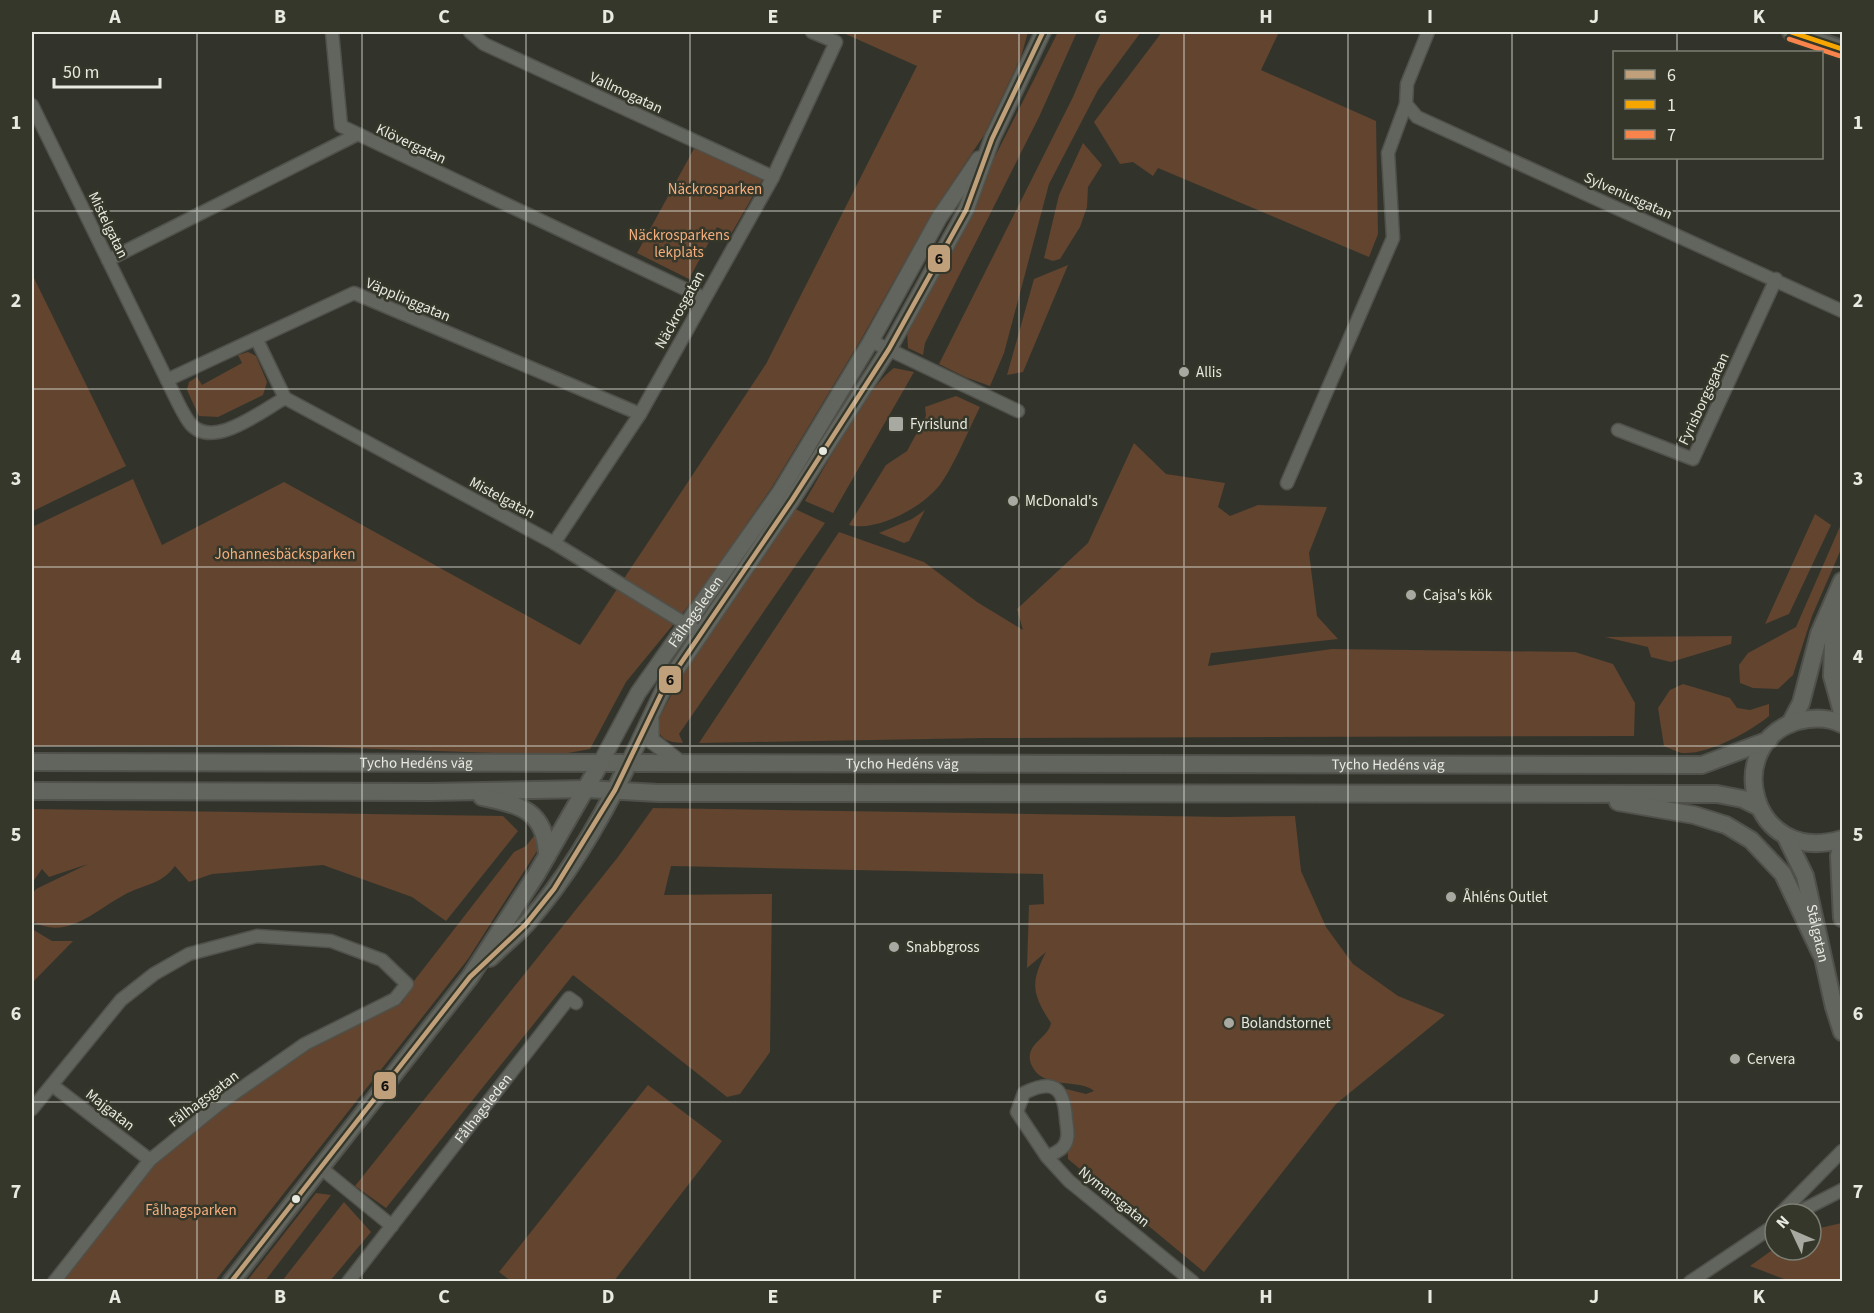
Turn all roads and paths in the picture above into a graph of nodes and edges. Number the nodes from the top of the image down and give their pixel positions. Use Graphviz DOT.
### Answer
graph roads {
  1 [pos="332,32"];
  2 [pos="470,32"];
  3 [pos="812,32"];
  4 [pos="1043,32"];
  5 [pos="1791,32"];
  6 [pos="1426,34"];
  7 [pos="1842,49"];
  8 [pos="1406,104"];
  9 [pos="32,105"];
  10 [pos="356,135"];
  11 [pos="992,139"];
  12 [pos="773,177"];
  13 [pos="108,260"];
  14 [pos="1776,279"];
  15 [pos="704,298"];
  16 [pos="1842,311"];
  17 [pos="257,340"];
  18 [pos="871,340"];
  19 [pos="889,349"];
  20 [pos="167,380"];
  21 [pos="285,398"];
  22 [pos="1018,411"];
  23 [pos="640,414"];
  24 [pos="1618,430"];
  25 [pos="1287,483"];
  26 [pos="554,543"];
  27 [pos="1842,581"];
  28 [pos="1836,597"];
  29 [pos="693,629"];
  30 [pos="1842,712"];
  31 [pos="652,713"];
  32 [pos="1790,724"];
  33 [pos="1842,724"];
  34 [pos="1769,740"];
  35 [pos="32,762"];
  36 [pos="601,762"];
  37 [pos="629,762"];
  38 [pos="679,762"];
  39 [pos="587,789"];
  40 [pos="615,790"];
  41 [pos="32,791"];
  42 [pos="452,791"];
  43 [pos="1570,794"];
  44 [pos="1759,807"];
  45 [pos="1786,837"];
  46 [pos="1842,839"];
  47 [pos="1842,844"];
  48 [pos="547,856"];
  49 [pos="1842,918"];
  50 [pos="1821,954"];
  51 [pos="470,977"];
  52 [pos="576,1003"];
  53 [pos="1842,1032"];
  54 [pos="52,1085"];
  55 [pos="32,1109"];
  56 [pos="1842,1151"];
  57 [pos="1047,1157"];
  58 [pos="150,1160"];
  59 [pos="321,1168"];
  60 [pos="1842,1190"];
  61 [pos="1792,1202"];
  62 [pos="1818,1202"];
  63 [pos="392,1226"];
  64 [pos="1763,1230"];
  65 [pos="1763,1231"];
  66 [pos="1760,1233"];
  67 [pos="54,1281"];
  68 [pos="231,1281"];
  69 [pos="348,1281"];
  70 [pos="1193,1281"];
  71 [pos="1690,1281"];
  1 -- 10 [label="street"];
  2 -- 12 [label="street, Vallmogatan"];
  3 -- 12 [label="street, Näckrosgatan"];
  4 -- 11 [label="street, Fålhagsleden"];
  5 -- 7 [label="main road"];
  6 -- 8 [label="street"];
  8 -- 14 [label="street, Sylveniusgatan"];
  8 -- 25 [label="street"];
  9 -- 13 [label="street, Mistelgatan"];
  10 -- 13 [label="street, Klövergatan"];
  10 -- 15 [label="street, Klövergatan"];
  11 -- 18 [label="street, Fålhagsleden"];
  11 -- 19 [label="street, Fålhagsleden"];
  12 -- 15 [label="street, Näckrosgatan"];
  13 -- 20 [label="street, Mistelgatan"];
  14 -- 16 [label="street, Sylveniusgatan"];
  14 -- 24 [label="street, Fyrisborgsgatan"];
  15 -- 23 [label="street, Näckrosgatan"];
  17 -- 20 [label="street, Väpplinggatan"];
  17 -- 21 [label="street"];
  17 -- 23 [label="street, Väpplinggatan"];
  18 -- 19 [label="street"];
  18 -- 29 [label="street, Fålhagsleden"];
  19 -- 22 [label="street"];
  19 -- 29 [label="street, Fålhagsleden"];
  20 -- 21 [label="street, Mistelgatan"];
  21 -- 26 [label="street, Mistelgatan"];
  23 -- 26 [label="street, Näckrosgatan"];
  26 -- 29 [label="street, Mistelgatan"];
  27 -- 28 [label="main road"];
  28 -- 30 [label="main road"];
  28 -- 32 [label="main road"];
  29 -- 31 [label="street, Fålhagsleden"];
  29 -- 36 [label="street, Fålhagsleden"];
  31 -- 37 [label="street, Fålhagsleden"];
  31 -- 38 [label="street"];
  32 -- 33 [label="main road"];
  32 -- 34 [label="main road"];
  34 -- 38 [label="main road, Tycho Hedéns väg"];
  34 -- 44 [label="main road"];
  35 -- 36 [label="main road, Tycho Hedéns väg"];
  36 -- 37 [label="main road, Tycho Hedéns väg"];
  36 -- 39 [label="main road, Fålhagsleden"];
  37 -- 38 [label="main road, Tycho Hedéns väg"];
  37 -- 40 [label="main road, Fålhagsleden"];
  39 -- 40 [label="main road, Tycho Hedéns väg"];
  39 -- 42 [label="main road, Tycho Hedéns väg"];
  39 -- 48 [label="main road, Fålhagsleden"];
  40 -- 43 [label="main road, Tycho Hedéns väg"];
  40 -- 51 [label="main road, Fålhagsleden"];
  41 -- 42 [label="main road, Tycho Hedéns väg"];
  42 -- 48 [label="main road"];
  43 -- 44 [label="main road, Tycho Hedéns väg"];
  43 -- 50 [label="main road"];
  44 -- 45 [label="main road"];
  45 -- 46 [label="main road"];
  45 -- 50 [label="main road, Stålgatan"];
  47 -- 49 [label="main road, Stålgatan"];
  48 -- 51 [label="main road, Fålhagsleden"];
  50 -- 53 [label="main road, Stålgatan"];
  51 -- 59 [label="main road, Fålhagsleden"];
  52 -- 63 [label="street, Fålhagsleden"];
  54 -- 55 [label="street"];
  54 -- 58 [label="street, Majgatan"];
  54 -- 58 [label="street, Fålhagsgatan"];
  56 -- 61 [label="street"];
  57 -- 57 [label="street, Nymansgatan"];
  57 -- 70 [label="street, Nymansgatan"];
  58 -- 67 [label="street, Fålhagsgatan"];
  59 -- 63 [label="street"];
  59 -- 68 [label="main road, Fålhagsleden"];
  60 -- 62 [label="street"];
  63 -- 69 [label="street, Fålhagsleden"];
  64 -- 66 [label="street"];
  65 -- 66 [label="street"];
  66 -- 71 [label="street"];
}
